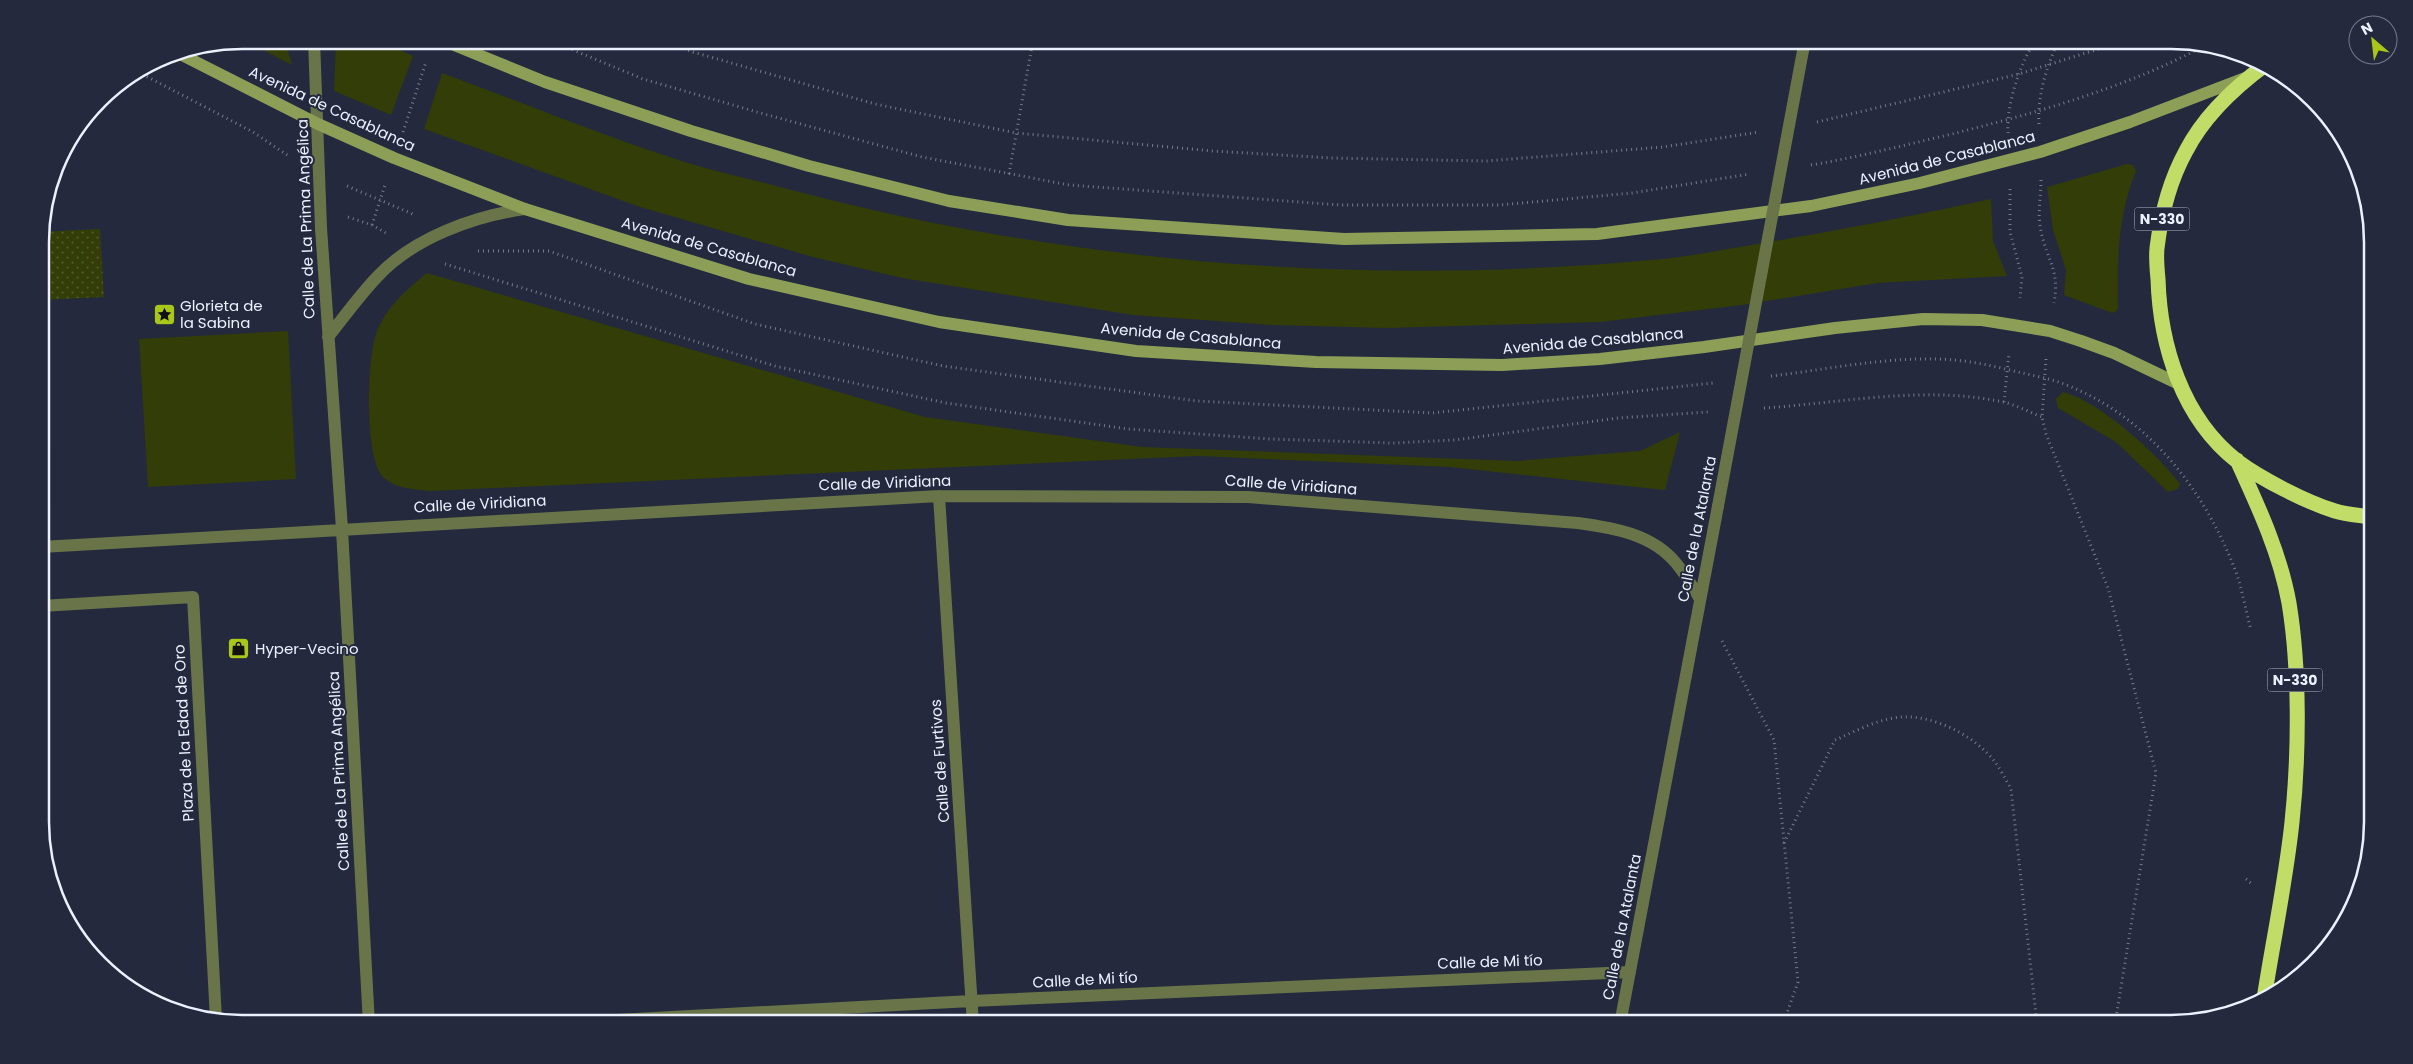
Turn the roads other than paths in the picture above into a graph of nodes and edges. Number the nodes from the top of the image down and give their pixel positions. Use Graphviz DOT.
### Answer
graph roads {
  1 [pos="314,49"];
  2 [pos="464,49"];
  3 [pos="1803,49"];
  4 [pos="186,57"];
  5 [pos="2258,70"];
  6 [pos="2248,78"];
  7 [pos="318,124"];
  8 [pos="525,209"];
  9 [pos="328,336"];
  10 [pos="2178,384"];
  11 [pos="2237,460"];
  12 [pos="939,496"];
  13 [pos="2364,516"];
  14 [pos="342,529"];
  15 [pos="49,547"];
  16 [pos="1700,599"];
  17 [pos="49,606"];
  18 [pos="1630,972"];
  19 [pos="2265,990"];
  20 [pos="972,1001"];
  21 [pos="216,1014"];
  22 [pos="369,1015"];
  23 [pos="710,1015"];
  24 [pos="973,1015"];
  25 [pos="1622,1015"];
  1 -- 7 [label="street, Calle de La Prima Angélica"];
  2 -- 6 [label="main road, Avenida de Casablanca"];
  3 -- 16 [label="street, Calle de la Atalanta, bridge"];
  4 -- 7 [label="main road, Avenida de Casablanca"];
  5 -- 6 [label="highway, N-330"];
  6 -- 10 [label="highway, N-330"];
  7 -- 8 [label="main road, Avenida de Casablanca"];
  7 -- 9 [label="street, Calle de La Prima Angélica"];
  8 -- 9 [label="street, Calle de La Prima Angélica"];
  8 -- 10 [label="main road, Avenida de Casablanca"];
  9 -- 14 [label="street, Calle de La Prima Angélica"];
  10 -- 11 [label="highway, N-330"];
  11 -- 13 [label="highway, N-330"];
  11 -- 19 [label="highway, N-330"];
  12 -- 14 [label="street, Calle de Viridiana"];
  12 -- 16 [label="street, Calle de Viridiana"];
  12 -- 20 [label="street, Calle de Furtivos"];
  14 -- 15 [label="street, Calle de Viridiana"];
  14 -- 22 [label="street, Calle de La Prima Angélica"];
  16 -- 18 [label="street, Calle de la Atalanta"];
  17 -- 21 [label="street, Plaza de la Edad de Oro"];
  18 -- 20 [label="street, Calle de Mi tío"];
  18 -- 25 [label="street, Calle de la Atalanta"];
  20 -- 23 [label="street, Calle de Mi tío"];
  20 -- 24 [label="street, Calle de Furtivos"];
}
